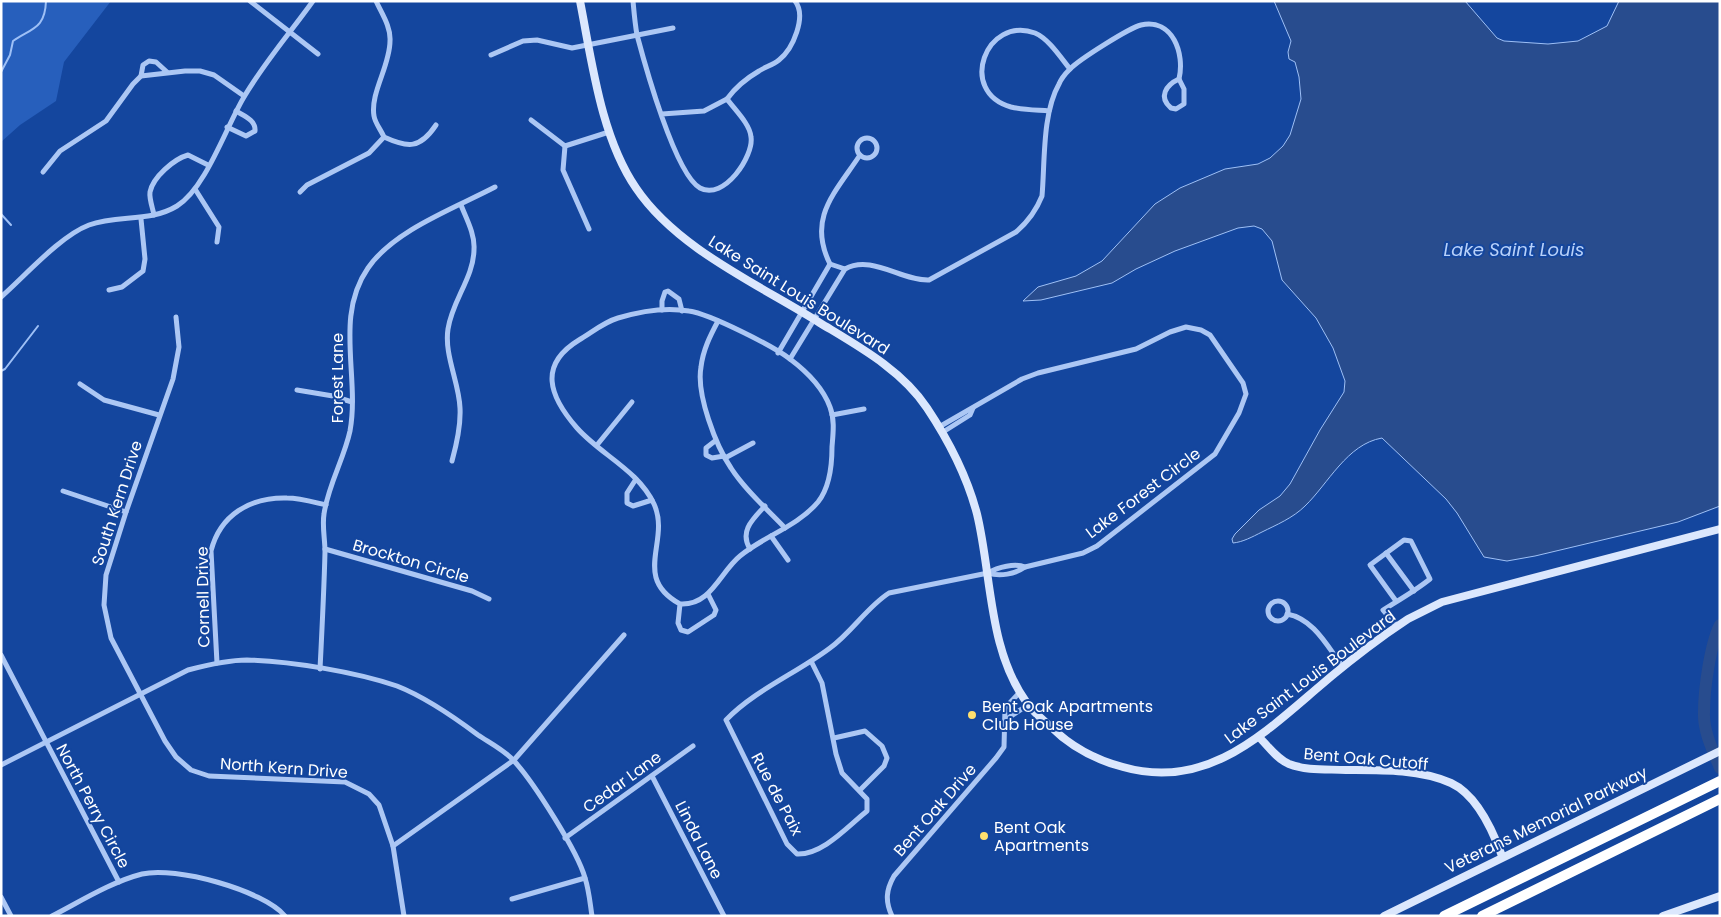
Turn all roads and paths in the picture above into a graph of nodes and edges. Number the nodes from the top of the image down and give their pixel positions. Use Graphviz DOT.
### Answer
graph roads {
  1 [pos="250,1"];
  2 [pos="313,1"];
  3 [pos="376,1"];
  4 [pos="580,1"];
  5 [pos="633,1"];
  6 [pos="795,1"];
  7 [pos="673,28"];
  8 [pos="290,32"];
  9 [pos="637,34"];
  10 [pos="588,44"];
  11 [pos="318,54"];
  12 [pos="491,55"];
  13 [pos="1070,69"];
  14 [pos="167,72"];
  15 [pos="141,76"];
  16 [pos="1179,79"];
  17 [pos="244,96"];
  18 [pos="727,99"];
  19 [pos="236,111"];
  20 [pos="1049,111"];
  21 [pos="662,114"];
  22 [pos="531,120"];
  23 [pos="436,125"];
  24 [pos="227,126"];
  25 [pos="609,132"];
  26 [pos="384,137"];
  27 [pos="565,146"];
  28 [pos="860,155"];
  29 [pos="208,165"];
  30 [pos="43,172"];
  31 [pos="495,187"];
  32 [pos="195,189"];
  33 [pos="300,192"];
  34 [pos="461,205"];
  35 [pos="154,216"];
  36 [pos="141,218"];
  37 [pos="589,229"];
  38 [pos="217,242"];
  39 [pos="830,264"];
  40 [pos="845,269"];
  41 [pos="109,290"];
  42 [pos="1,297"];
  43 [pos="662,310"];
  44 [pos="682,311"];
  45 [pos="802,312"];
  46 [pos="176,317"];
  47 [pos="814,319"];
  48 [pos="718,321"];
  49 [pos="778,353"];
  50 [pos="790,359"];
  51 [pos="80,384"];
  52 [pos="297,390"];
  53 [pos="352,402"];
  54 [pos="632,402"];
  55 [pos="864,409"];
  56 [pos="160,415"];
  57 [pos="832,415"];
  58 [pos="941,429"];
  59 [pos="715,441"];
  60 [pos="752,443"];
  61 [pos="596,445"];
  62 [pos="724,457"];
  63 [pos="452,461"];
  64 [pos="636,479"];
  65 [pos="63,491"];
  66 [pos="652,500"];
  67 [pos="326,505"];
  68 [pos="765,506"];
  69 [pos="126,512"];
  70 [pos="785,528"];
  71 [pos="1720,529"];
  72 [pos="771,536"];
  73 [pos="325,549"];
  74 [pos="750,549"];
  75 [pos="1386,553"];
  76 [pos="788,560"];
  77 [pos="988,573"];
  78 [pos="1414,591"];
  79 [pos="708,594"];
  80 [pos="489,598"];
  81 [pos="1396,602"];
  82 [pos="680,604"];
  83 [pos="1287,614"];
  84 [pos="1397,626"];
  85 [pos="624,635"];
  86 [pos="1,655"];
  87 [pos="811,662"];
  88 [pos="217,663"];
  89 [pos="1343,667"];
  90 [pos="320,669"];
  91 [pos="1020,692"];
  92 [pos="139,693"];
  93 [pos="1028,705"];
  94 [pos="1005,720"];
  95 [pos="1258,737"];
  96 [pos="834,738"];
  97 [pos="46,742"];
  98 [pos="693,746"];
  99 [pos="1720,751"];
  100 [pos="514,760"];
  101 [pos="1,765"];
  102 [pos="652,776"];
  103 [pos="1720,781"];
  104 [pos="860,790"];
  105 [pos="1720,799"];
  106 [pos="565,838"];
  107 [pos="393,846"];
  108 [pos="1502,856"];
  109 [pos="585,878"];
  110 [pos="119,882"];
  111 [pos="1720,896"];
  112 [pos="1,897"];
  113 [pos="512,899"];
  114 [pos="11,916"];
  115 [pos="52,916"];
  116 [pos="285,916"];
  117 [pos="404,916"];
  118 [pos="592,916"];
  119 [pos="724,916"];
  120 [pos="892,916"];
  121 [pos="1384,916"];
  122 [pos="1444,916"];
  123 [pos="1482,916"];
  124 [pos="1663,916"];
  1 -- 8 [label="street"];
  2 -- 8 [label="street"];
  3 -- 26 [label="street"];
  4 -- 10 [label="main road, Lake Saint Louis Boulevard"];
  5 -- 9 [label="street"];
  6 -- 18 [label="street"];
  7 -- 9 [label="street"];
  8 -- 11 [label="street"];
  8 -- 17 [label="street"];
  9 -- 10 [label="street"];
  9 -- 21 [label="street"];
  10 -- 12 [label="street"];
  10 -- 25 [label="main road, Lake Saint Louis Boulevard"];
  13 -- 16 [label="street"];
  13 -- 20 [label="street"];
  13 -- 20 [label="street"];
  14 -- 15 [label="street"];
  14 -- 15 [label="street"];
  14 -- 17 [label="street"];
  15 -- 30 [label="street"];
  16 -- 16 [label="street"];
  17 -- 19 [label="street"];
  18 -- 21 [label="street"];
  18 -- 21 [label="street"];
  19 -- 24 [label="street"];
  19 -- 24 [label="street"];
  20 -- 40 [label="street"];
  22 -- 27 [label="street"];
  23 -- 26 [label="street"];
  24 -- 29 [label="street"];
  25 -- 27 [label="street"];
  25 -- 45 [label="main road, Lake Saint Louis Boulevard"];
  26 -- 33 [label="street"];
  27 -- 37 [label="street"];
  28 -- 28 [label="street"];
  28 -- 39 [label="street"];
  29 -- 32 [label="street"];
  29 -- 35 [label="street"];
  31 -- 34 [label="street, Forest Lane"];
  32 -- 35 [label="street"];
  32 -- 38 [label="street"];
  34 -- 53 [label="street, Forest Lane"];
  34 -- 63 [label="street"];
  35 -- 36 [label="street"];
  36 -- 41 [label="street"];
  36 -- 42 [label="street"];
  39 -- 40 [label="street"];
  39 -- 45 [label="street"];
  40 -- 47 [label="street"];
  43 -- 44 [label="street"];
  43 -- 44 [label="street"];
  43 -- 61 [label="street"];
  44 -- 48 [label="street"];
  45 -- 47 [label="main road, Lake Saint Louis Boulevard"];
  45 -- 49 [label="street"];
  46 -- 56 [label="street, South Kern Drive"];
  47 -- 50 [label="street"];
  47 -- 58 [label="main road, Lake Saint Louis Boulevard"];
  48 -- 49 [label="street"];
  48 -- 59 [label="street"];
  49 -- 50 [label="street"];
  50 -- 57 [label="street"];
  51 -- 56 [label="street"];
  52 -- 53 [label="street"];
  53 -- 67 [label="street, Forest Lane"];
  54 -- 61 [label="street"];
  55 -- 57 [label="street"];
  56 -- 69 [label="street, South Kern Drive"];
  57 -- 70 [label="street"];
  58 -- 77 [label="main road, Lake Saint Louis Boulevard"];
  58 -- 77 [label="street, Lake Forest Circle"];
  59 -- 62 [label="street"];
  59 -- 62 [label="street"];
  60 -- 62 [label="street"];
  61 -- 64 [label="street"];
  62 -- 68 [label="street"];
  64 -- 66 [label="street"];
  64 -- 66 [label="street"];
  65 -- 69 [label="street"];
  66 -- 82 [label="street"];
  67 -- 73 [label="street, Forest Lane"];
  67 -- 88 [label="street, Cornell Drive"];
  68 -- 70 [label="street"];
  68 -- 74 [label="street"];
  69 -- 92 [label="street, South Kern Drive"];
  70 -- 72 [label="street"];
  71 -- 84 [label="main road, Lake Saint Louis Boulevard"];
  72 -- 74 [label="street"];
  72 -- 76 [label="street"];
  73 -- 80 [label="street, Brockton Circle"];
  73 -- 90 [label="street, Forest Lane"];
  74 -- 79 [label="street"];
  75 -- 78 [label="street"];
  75 -- 78 [label="street"];
  75 -- 81 [label="street"];
  77 -- 87 [label="street, Rue de Paix"];
  77 -- 91 [label="main road, Lake Saint Louis Boulevard"];
  78 -- 81 [label="street"];
  79 -- 82 [label="street"];
  79 -- 82 [label="street"];
  81 -- 84 [label="street"];
  83 -- 89 [label="street"];
  84 -- 89 [label="main road, Lake Saint Louis Boulevard"];
  85 -- 100 [label="street"];
  86 -- 97 [label="street, North Perry Circle"];
  87 -- 96 [label="street"];
  87 -- 104 [label="street, Rue de Paix"];
  88 -- 90 [label="street"];
  88 -- 92 [label="street"];
  89 -- 95 [label="main road, Lake Saint Louis Boulevard"];
  90 -- 100 [label="street"];
  91 -- 93 [label="main road, Lake Saint Louis Boulevard"];
  91 -- 94 [label="street, Bent Oak Drive"];
  92 -- 97 [label="street"];
  92 -- 107 [label="street, North Kern Drive"];
  93 -- 94 [label="street"];
  93 -- 95 [label="main road, Lake Saint Louis Boulevard"];
  94 -- 120 [label="street, Bent Oak Drive"];
  95 -- 108 [label="main road, Bent Oak Cutoff"];
  96 -- 104 [label="street"];
  96 -- 104 [label="street"];
  97 -- 101 [label="street"];
  97 -- 110 [label="street, North Perry Circle"];
  98 -- 102 [label="street, Cedar Lane"];
  99 -- 108 [label="main road, Veterans Memorial Parkway"];
  100 -- 106 [label="street"];
  100 -- 107 [label="street"];
  102 -- 106 [label="street, Cedar Lane"];
  102 -- 119 [label="street, Linda Lane"];
  103 -- 122 [label="highway"];
  105 -- 123 [label="highway"];
  106 -- 109 [label="street"];
  107 -- 117 [label="street, North Kern Drive"];
  108 -- 121 [label="main road, Veterans Memorial Parkway"];
  109 -- 113 [label="street"];
  109 -- 118 [label="street"];
  110 -- 115 [label="street"];
  110 -- 116 [label="street"];
  111 -- 124 [label="main road"];
  112 -- 114 [label="street"];
}
